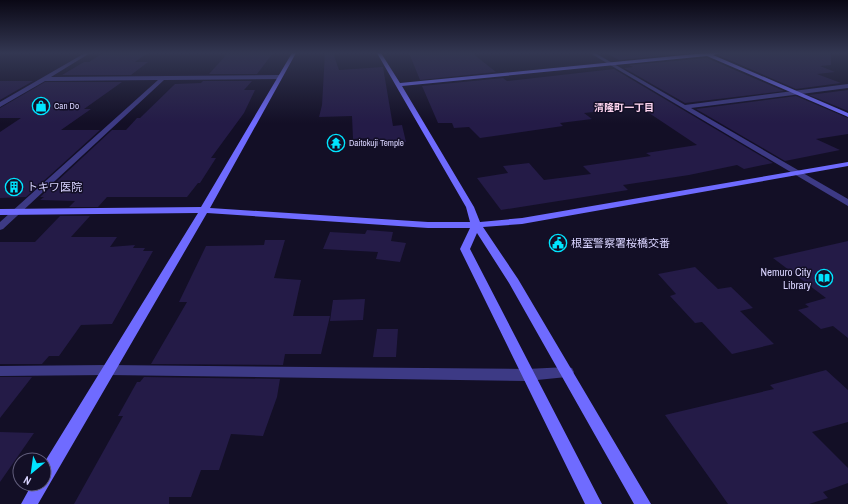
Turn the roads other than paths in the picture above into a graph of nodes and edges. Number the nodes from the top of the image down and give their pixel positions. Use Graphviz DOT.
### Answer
graph roads {
  1 [pos="49,77"];
  2 [pos="279,77"];
  3 [pos="394,77"];
  4 [pos="480,77"];
  5 [pos="633,77"];
  6 [pos="760,77"];
  7 [pos="163,78"];
  8 [pos="45,79"];
  9 [pos="399,85"];
  10 [pos="848,86"];
  11 [pos="796,92"];
  12 [pos="0,105"];
  13 [pos="684,107"];
  14 [pos="848,115"];
  15 [pos="848,164"];
  16 [pos="798,173"];
  17 [pos="848,203"];
  18 [pos="203,210"];
  19 [pos="0,212"];
  20 [pos="17,212"];
  21 [pos="476,226"];
  22 [pos="0,227"];
  23 [pos="108,370"];
  24 [pos="0,371"];
  25 [pos="566,372"];
  26 [pos="528,375"];
  27 [pos="52,464"];
  28 [pos="36,492"];
  29 [pos="29,504"];
  30 [pos="594,504"];
  31 [pos="643,504"];
  1 -- 8 [label="street"];
  2 -- 7 [label="street"];
  2 -- 18 [label="street"];
  3 -- 9 [label="street"];
  4 -- 9 [label="street"];
  5 -- 13 [label="street"];
  6 -- 11 [label="street"];
  7 -- 8 [label="street"];
  7 -- 20 [label="street"];
  8 -- 12 [label="street"];
  9 -- 21 [label="street"];
  10 -- 11 [label="street"];
  11 -- 13 [label="street"];
  11 -- 14 [label="street"];
  13 -- 16 [label="street"];
  15 -- 16 [label="street"];
  16 -- 17 [label="street"];
  16 -- 21 [label="street"];
  18 -- 20 [label="street"];
  18 -- 21 [label="street"];
  18 -- 23 [label="street"];
  19 -- 20 [label="street"];
  20 -- 22 [label="street"];
  21 -- 25 [label="street"];
  21 -- 26 [label="street"];
  23 -- 24 [label="street"];
  23 -- 26 [label="street"];
  23 -- 27 [label="street"];
  25 -- 26 [label="street"];
  25 -- 31 [label="street"];
  26 -- 30 [label="street"];
  28 -- 29 [label="street"];
}
